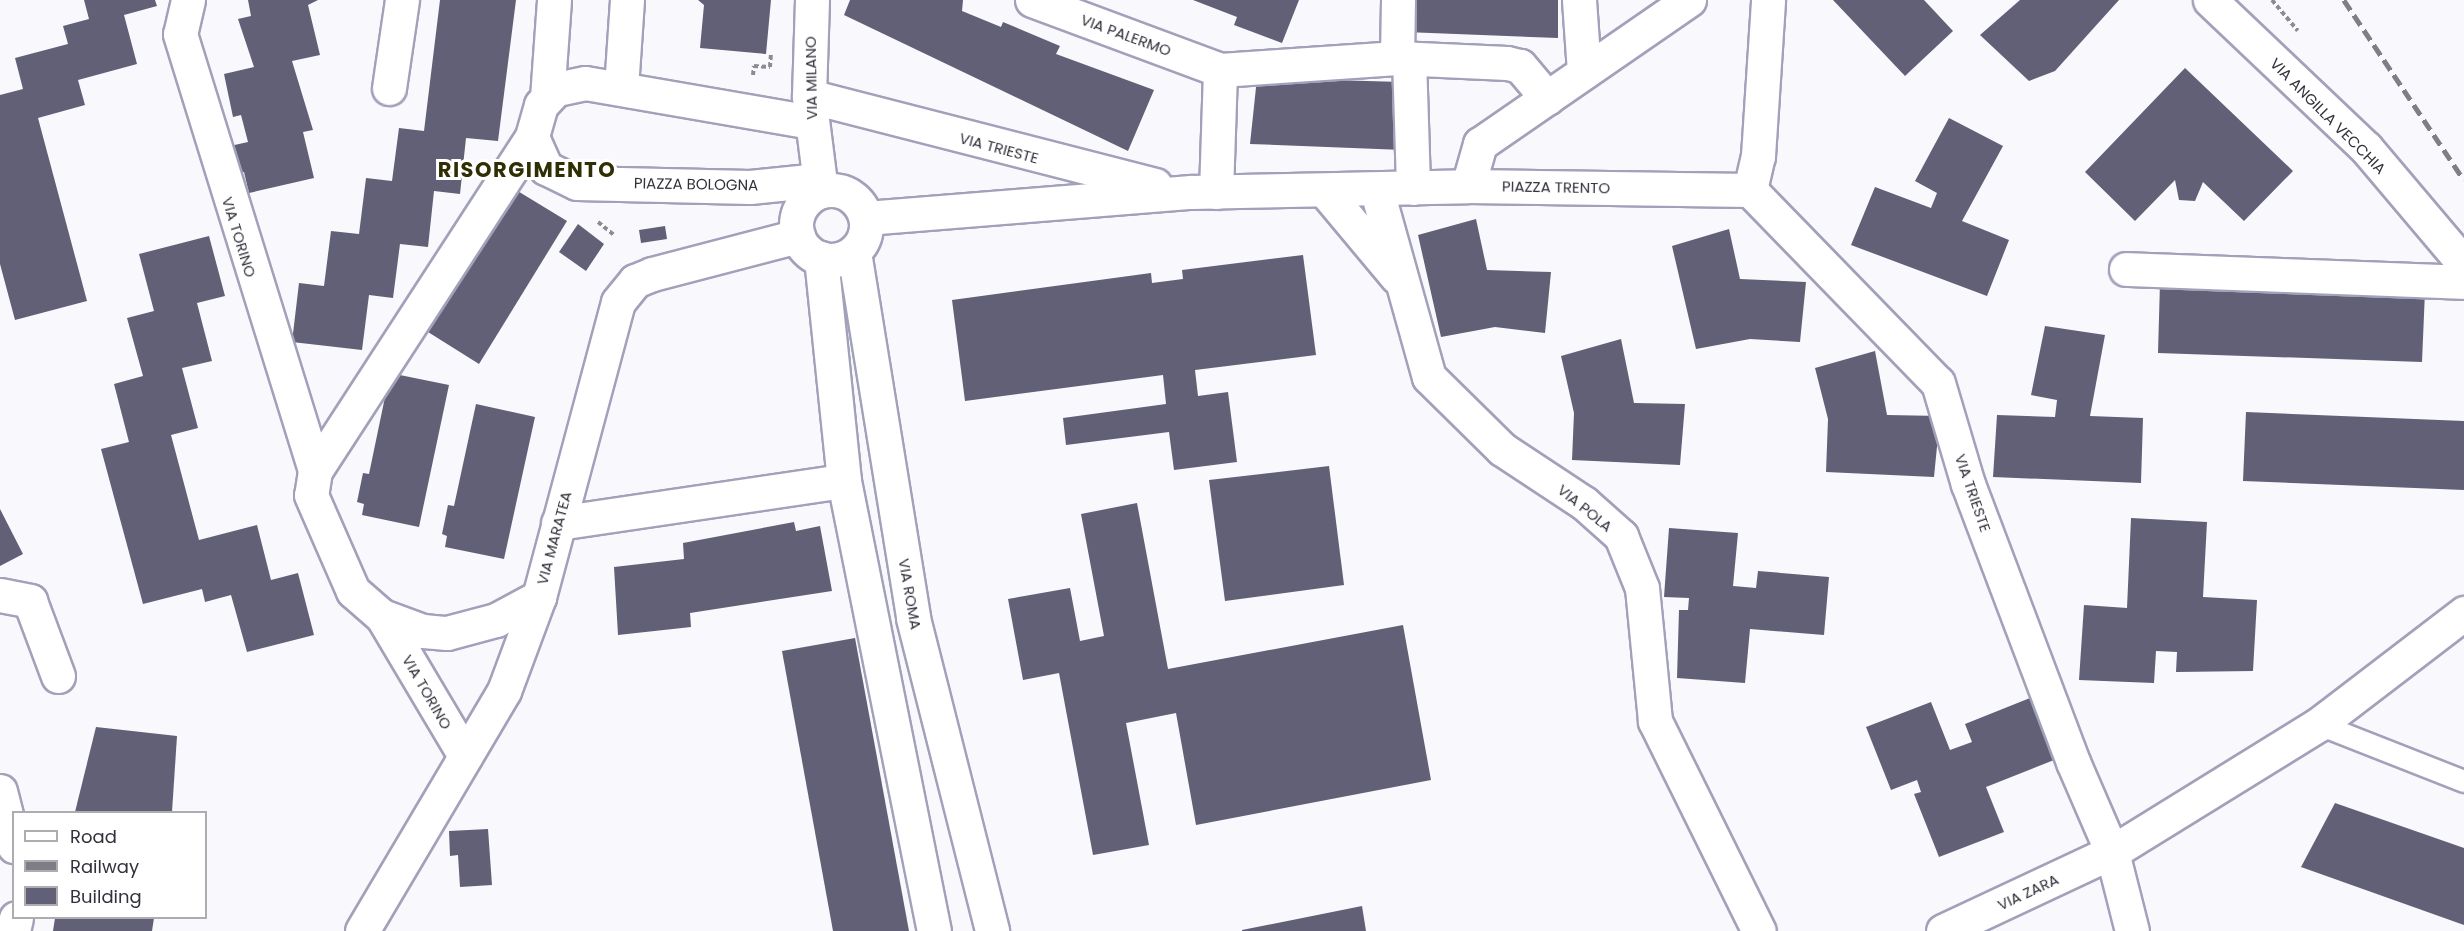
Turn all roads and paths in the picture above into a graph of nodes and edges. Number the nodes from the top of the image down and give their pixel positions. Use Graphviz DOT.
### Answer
graph roads {
  1 [pos="188,0"];
  2 [pos="402,0"];
  3 [pos="554,0"];
  4 [pos="627,0"];
  5 [pos="812,0"];
  6 [pos="1032,0"];
  7 [pos="1398,0"];
  8 [pos="1579,0"];
  9 [pos="1689,0"];
  10 [pos="1768,0"];
  11 [pos="2210,0"];
  12 [pos="1403,58"];
  13 [pos="1220,70"];
  14 [pos="1584,72"];
  15 [pos="389,88"];
  16 [pos="621,88"];
  17 [pos="547,98"];
  18 [pos="1547,98"];
  19 [pos="810,109"];
  20 [pos="532,137"];
  21 [pos="820,186"];
  22 [pos="1468,186"];
  23 [pos="1413,188"];
  24 [pos="1750,190"];
  25 [pos="1325,191"];
  26 [pos="1377,191"];
  27 [pos="1203,192"];
  28 [pos="866,218"];
  29 [pos="798,236"];
  30 [pos="854,252"];
  31 [pos="821,258"];
  32 [pos="2464,264"];
  33 [pos="2126,269"];
  34 [pos="2464,282"];
  35 [pos="1404,286"];
  36 [pos="315,471"];
  37 [pos="844,481"];
  38 [pos="558,523"];
  39 [pos="0,595"];
  40 [pos="539,597"];
  41 [pos="2464,613"];
  42 [pos="382,616"];
  43 [pos="58,676"];
  44 [pos="2319,724"];
  45 [pos="465,756"];
  46 [pos="2464,781"];
  47 [pos="0,791"];
  48 [pos="12,838"];
  49 [pos="2112,852"];
  50 [pos="362,931"];
  51 [pos="934,931"];
  52 [pos="992,931"];
  53 [pos="1760,931"];
  54 [pos="1943,931"];
  55 [pos="2132,931"];
  1 -- 36 [label="street, VIA TORINO"];
  2 -- 15 [label="street"];
  3 -- 17 [label="street"];
  4 -- 16 [label="street"];
  5 -- 19 [label="street, VIA MILANO"];
  6 -- 13 [label="street, VIA PALERMO"];
  7 -- 12 [label="street"];
  8 -- 14 [label="street"];
  9 -- 14 [label="street"];
  10 -- 24 [label="street"];
  11 -- 32 [label="street, VIA ANGILLA VECCHIA"];
  12 -- 13 [label="street, VIA PALERMO"];
  12 -- 18 [label="street, VIA PALERMO"];
  12 -- 23 [label="street"];
  13 -- 27 [label="street"];
  14 -- 18 [label="street"];
  16 -- 17 [label="street"];
  16 -- 19 [label="street"];
  17 -- 20 [label="street"];
  18 -- 22 [label="street"];
  19 -- 21 [label="street, VIA MILANO"];
  19 -- 27 [label="street, VIA TRIESTE"];
  20 -- 21 [label="street, PIAZZA BOLOGNA"];
  20 -- 36 [label="street, VIA TORINO"];
  21 -- 28 [label="street"];
  21 -- 29 [label="street"];
  22 -- 23 [label="street, VIA TRIESTE"];
  22 -- 24 [label="street, PIAZZA TRENTO"];
  23 -- 26 [label="street, VIA TRIESTE"];
  24 -- 49 [label="street, VIA TRIESTE"];
  25 -- 26 [label="street, VIA TRIESTE"];
  25 -- 27 [label="street, VIA TRIESTE"];
  25 -- 35 [label="street"];
  26 -- 35 [label="street, VIA POLA"];
  27 -- 28 [label="street, VIA TRIESTE"];
  28 -- 30 [label="street"];
  29 -- 31 [label="street"];
  29 -- 38 [label="street, VIA MARATEA"];
  30 -- 31 [label="street"];
  30 -- 52 [label="street, VIA ROMA"];
  31 -- 37 [label="street"];
  33 -- 34 [label="street"];
  35 -- 53 [label="street, VIA POLA"];
  36 -- 42 [label="street, VIA TORINO"];
  37 -- 38 [label="street"];
  37 -- 51 [label="street"];
  38 -- 40 [label="street, VIA MARATEA"];
  39 -- 43 [label="street"];
  40 -- 42 [label="street"];
  40 -- 45 [label="street, VIA MARATEA"];
  41 -- 44 [label="street, VIA ZARA"];
  42 -- 45 [label="street, VIA TORINO"];
  44 -- 46 [label="lane"];
  44 -- 49 [label="street, VIA ZARA"];
  45 -- 50 [label="street, VIA MARATEA"];
  47 -- 48 [label="street"];
  49 -- 54 [label="street, VIA ZARA"];
  49 -- 55 [label="street, VIA TRIESTE"];
}
